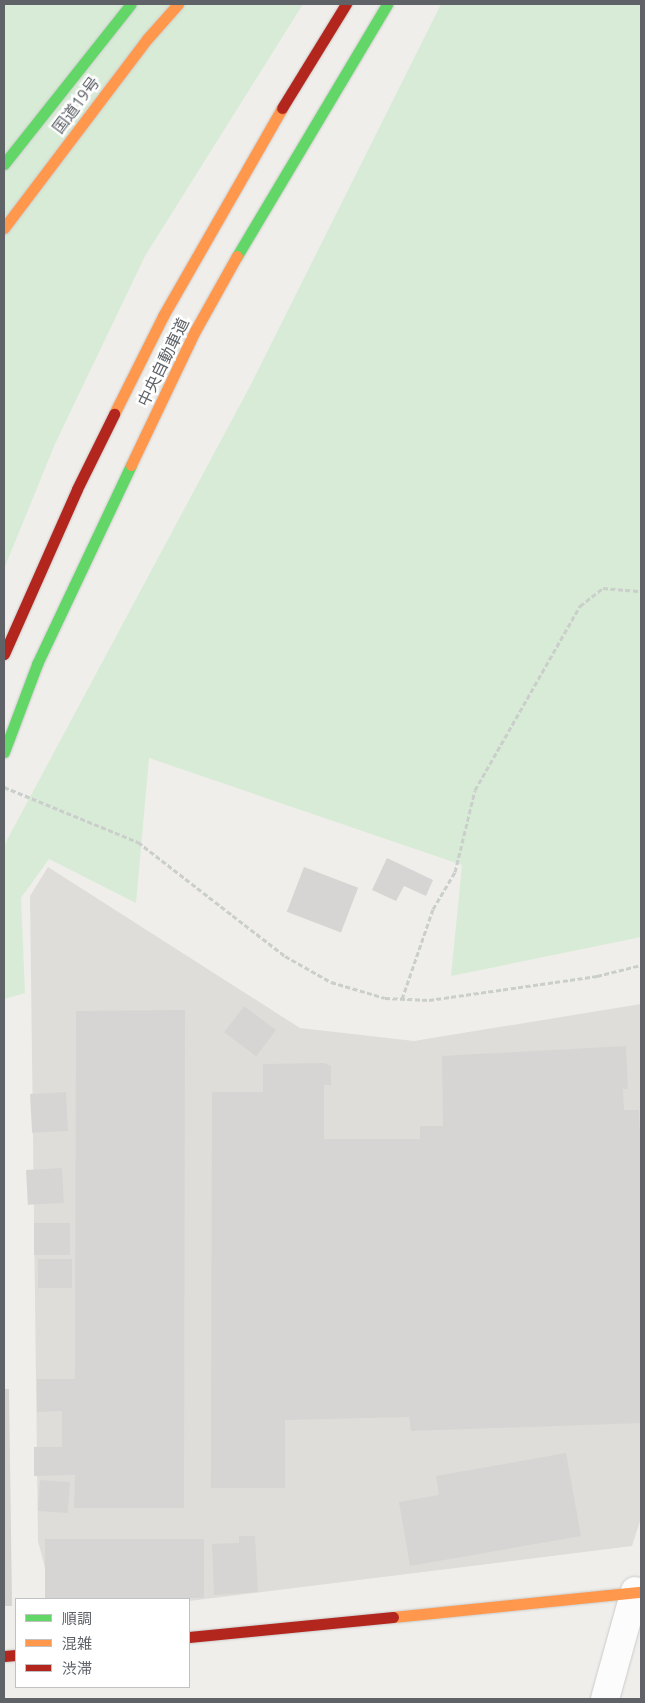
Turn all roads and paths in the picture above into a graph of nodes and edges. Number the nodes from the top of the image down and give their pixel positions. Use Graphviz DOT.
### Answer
graph roads {
  1 [pos="131,4"];
  2 [pos="178,4"];
  3 [pos="346,4"];
  4 [pos="387,4"];
  5 [pos="4,164"];
  6 [pos="4,228"];
  7 [pos="641,591"];
  8 [pos="4,654"];
  9 [pos="4,752"];
  10 [pos="4,787"];
  11 [pos="641,965"];
  12 [pos="402,999"];
  13 [pos="638,1591"];
  14 [pos="190,1637"];
  15 [pos="605,1699"];
  1 -- 5 [label="main road, 国道19号"];
  2 -- 6 [label="main road, 国道19号"];
  3 -- 8 [label="main road, 中央自動車道"];
  4 -- 9 [label="main road, 中央自動車道"];
  7 -- 12 [label="path"];
  10 -- 12 [label="path"];
  11 -- 12 [label="path"];
  13 -- 14 [label="main road"];
  13 -- 15 [label="street"];
}
